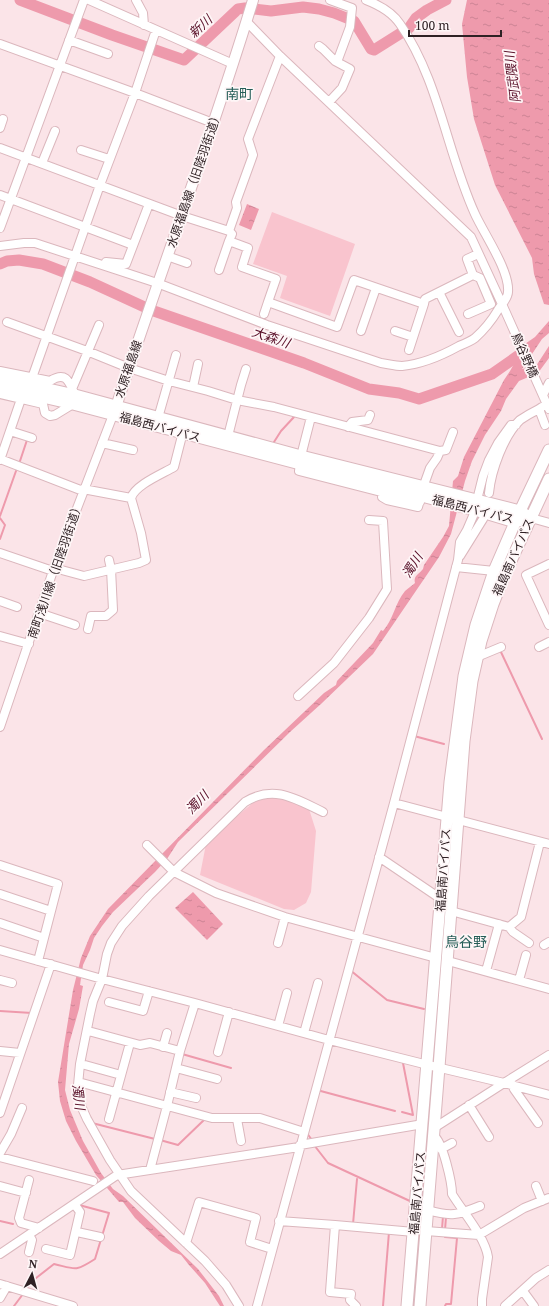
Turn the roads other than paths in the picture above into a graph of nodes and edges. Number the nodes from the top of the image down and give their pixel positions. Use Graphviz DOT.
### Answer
graph roads {
  1 [pos="84,0"];
  2 [pos="89,0"];
  3 [pos="136,0"];
  4 [pos="253,0"];
  5 [pos="330,0"];
  6 [pos="366,0"];
  7 [pos="246,22"];
  8 [pos="144,25"];
  9 [pos="156,30"];
  10 [pos="69,40"];
  11 [pos="0,44"];
  12 [pos="319,46"];
  13 [pos="108,54"];
  14 [pos="280,56"];
  15 [pos="337,62"];
  16 [pos="233,64"];
  17 [pos="60,66"];
  18 [pos="135,93"];
  19 [pos="329,102"];
  20 [pos="4,119"];
  21 [pos="213,123"];
  22 [pos="0,128"];
  23 [pos="55,131"];
  24 [pos="0,148"];
  25 [pos="81,150"];
  26 [pos="26,157"];
  27 [pos="110,159"];
  28 [pos="42,164"];
  29 [pos="100,185"];
  30 [pos="0,195"];
  31 [pos="11,199"];
  32 [pos="149,204"];
  33 [pos="182,216"];
  34 [pos="85,227"];
  35 [pos="0,228"];
  36 [pos="229,231"];
  37 [pos="230,240"];
  38 [pos="133,245"];
  39 [pos="0,246"];
  40 [pos="478,254"];
  41 [pos="167,256"];
  42 [pos="74,257"];
  43 [pos="186,263"];
  44 [pos="105,265"];
  45 [pos="219,270"];
  46 [pos="473,275"];
  47 [pos="156,286"];
  48 [pos="376,288"];
  49 [pos="439,292"];
  50 [pos="268,302"];
  51 [pos="424,304"];
  52 [pos="502,304"];
  53 [pos="264,314"];
  54 [pos="468,314"];
  55 [pos="7,322"];
  56 [pos="143,324"];
  57 [pos="98,325"];
  58 [pos="361,331"];
  59 [pos="395,331"];
  60 [pos="459,332"];
  61 [pos="46,336"];
  62 [pos="413,337"];
  63 [pos="409,350"];
  64 [pos="87,351"];
  65 [pos="176,355"];
  66 [pos="198,364"];
  67 [pos="129,368"];
  68 [pos="246,369"];
  69 [pos="0,371"];
  70 [pos="0,380"];
  71 [pos="169,381"];
  72 [pos="549,383"];
  73 [pos="33,386"];
  74 [pos="0,387"];
  75 [pos="192,387"];
  76 [pos="541,392"];
  77 [pos="0,394"];
  78 [pos="73,396"];
  79 [pos="21,399"];
  80 [pos="237,400"];
  81 [pos="548,407"];
  82 [pos="538,409"];
  83 [pos="114,411"];
  84 [pos="370,414"];
  85 [pos="311,417"];
  86 [pos="158,418"];
  87 [pos="516,425"];
  88 [pos="545,425"];
  89 [pos="348,427"];
  90 [pos="183,429"];
  91 [pos="10,431"];
  92 [pos="453,432"];
  93 [pos="32,438"];
  94 [pos="227,440"];
  95 [pos="102,443"];
  96 [pos="133,450"];
  97 [pos="549,450"];
  98 [pos="440,451"];
  99 [pos="0,459"];
  100 [pos="301,460"];
  101 [pos="549,479"];
  102 [pos="425,482"];
  103 [pos="83,490"];
  104 [pos="488,493"];
  105 [pos="131,498"];
  106 [pos="420,501"];
  107 [pos="474,504"];
  108 [pos="520,511"];
  109 [pos="531,518"];
  110 [pos="483,519"];
  111 [pos="369,520"];
  112 [pos="515,522"];
  113 [pos="549,523"];
  114 [pos="0,553"];
  115 [pos="109,560"];
  116 [pos="457,564"];
  117 [pos="549,564"];
  118 [pos="111,569"];
  119 [pos="54,570"];
  120 [pos="494,571"];
  121 [pos="0,601"];
  122 [pos="545,606"];
  123 [pos="17,607"];
  124 [pos="39,613"];
  125 [pos="75,625"];
  126 [pos="549,625"];
  127 [pos="88,629"];
  128 [pos="0,636"];
  129 [pos="549,642"];
  130 [pos="29,644"];
  131 [pos="501,646"];
  132 [pos="539,647"];
  133 [pos="477,657"];
  134 [pos="298,696"];
  135 [pos="4,704"];
  136 [pos="0,727"];
  137 [pos="394,803"];
  138 [pos="323,812"];
  139 [pos="447,817"];
  140 [pos="458,820"];
  141 [pos="540,842"];
  142 [pos="549,844"];
  143 [pos="147,845"];
  144 [pos="379,857"];
  145 [pos="0,865"];
  146 [pos="171,870"];
  147 [pos="0,894"];
  148 [pos="441,899"];
  149 [pos="451,910"];
  150 [pos="51,911"];
  151 [pos="285,917"];
  152 [pos="0,923"];
  153 [pos="499,924"];
  154 [pos="509,927"];
  155 [pos="357,936"];
  156 [pos="44,938"];
  157 [pos="278,943"];
  158 [pos="529,943"];
  159 [pos="1,953"];
  160 [pos="526,956"];
  161 [pos="436,958"];
  162 [pos="448,960"];
  163 [pos="38,961"];
  164 [pos="51,964"];
  165 [pos="486,971"];
  166 [pos="102,979"];
  167 [pos="0,980"];
  168 [pos="519,980"];
  169 [pos="12,983"];
  170 [pos="318,983"];
  171 [pos="549,989"];
  172 [pos="149,991"];
  173 [pos="287,993"];
  174 [pos="109,1002"];
  175 [pos="195,1003"];
  176 [pos="229,1012"];
  177 [pos="278,1026"];
  178 [pos="92,1032"];
  179 [pos="167,1033"];
  180 [pos="304,1033"];
  181 [pos="329,1040"];
  182 [pos="130,1043"];
  183 [pos="163,1047"];
  184 [pos="0,1051"];
  185 [pos="180,1052"];
  186 [pos="218,1052"];
  187 [pos="20,1053"];
  188 [pos="549,1055"];
  189 [pos="85,1065"];
  190 [pos="428,1065"];
  191 [pos="176,1068"];
  192 [pos="440,1068"];
  193 [pos="121,1075"];
  194 [pos="218,1079"];
  195 [pos="82,1083"];
  196 [pos="504,1083"];
  197 [pos="513,1085"];
  198 [pos="170,1092"];
  199 [pos="116,1093"];
  200 [pos="549,1095"];
  201 [pos="196,1098"];
  202 [pos="469,1105"];
  203 [pos="167,1106"];
  204 [pos="22,1108"];
  205 [pos="0,1113"];
  206 [pos="109,1119"];
  207 [pos="237,1119"];
  208 [pos="538,1123"];
  209 [pos="423,1124"];
  210 [pos="304,1132"];
  211 [pos="434,1132"];
  212 [pos="488,1137"];
  213 [pos="241,1141"];
  214 [pos="452,1143"];
  215 [pos="300,1146"];
  216 [pos="441,1149"];
  217 [pos="0,1153"];
  218 [pos="0,1158"];
  219 [pos="150,1170"];
  220 [pos="119,1175"];
  221 [pos="29,1180"];
  222 [pos="93,1181"];
  223 [pos="0,1186"];
  224 [pos="536,1186"];
  225 [pos="26,1193"];
  226 [pos="545,1199"];
  227 [pos="75,1205"];
  228 [pos="480,1206"];
  229 [pos="428,1210"];
  230 [pos="463,1212"];
  231 [pos="280,1221"];
  232 [pos="335,1226"];
  233 [pos="39,1228"];
  234 [pos="426,1231"];
  235 [pos="76,1232"];
  236 [pos="414,1232"];
  237 [pos="29,1235"];
  238 [pos="479,1235"];
  239 [pos="100,1236"];
  240 [pos="186,1243"];
  241 [pos="46,1249"];
  242 [pos="272,1249"];
  243 [pos="29,1252"];
  244 [pos="0,1254"];
  245 [pos="549,1270"];
  246 [pos="4,1285"];
  247 [pos="523,1291"];
  248 [pos="0,1298"];
  249 [pos="73,1306"];
  250 [pos="239,1306"];
  251 [pos="257,1306"];
  252 [pos="356,1306"];
  253 [pos="407,1306"];
  254 [pos="420,1306"];
  255 [pos="482,1306"];
  256 [pos="505,1306"];
  257 [pos="534,1306"];
  1 -- 10 [label="street"];
  2 -- 8 [label="street"];
  3 -- 8 [label="street"];
  4 -- 7 [label="main road, 水原福島線（旧陸羽街道）"];
  5 -- 15 [label="street"];
  6 -- 52 [label="street"];
  7 -- 14 [label="street, 鳥谷野橋"];
  7 -- 16 [label="main road, 水原福島線（旧陸羽街道）"];
  8 -- 9 [label="street"];
  9 -- 16 [label="street"];
  9 -- 18 [label="street"];
  10 -- 13 [label="street"];
  10 -- 17 [label="street"];
  11 -- 17 [label="street"];
  12 -- 15 [label="street"];
  14 -- 19 [label="street, 鳥谷野橋"];
  14 -- 36 [label="street"];
  15 -- 19 [label="street"];
  16 -- 21 [label="main road, 水原福島線（旧陸羽街道）"];
  17 -- 18 [label="street"];
  17 -- 26 [label="street"];
  18 -- 21 [label="street"];
  18 -- 27 [label="street"];
  19 -- 40 [label="street, 鳥谷野橋"];
  20 -- 22 [label="street"];
  21 -- 33 [label="main road, 水原福島線（旧陸羽街道）"];
  23 -- 28 [label="street"];
  24 -- 26 [label="street"];
  25 -- 27 [label="street"];
  26 -- 28 [label="street"];
  26 -- 31 [label="street"];
  27 -- 29 [label="street"];
  28 -- 29 [label="street"];
  29 -- 32 [label="street"];
  29 -- 34 [label="street"];
  30 -- 31 [label="street"];
  31 -- 34 [label="street"];
  31 -- 35 [label="street"];
  32 -- 33 [label="street"];
  32 -- 38 [label="street"];
  33 -- 36 [label="street"];
  33 -- 41 [label="main road, 水原福島線（旧陸羽街道）"];
  34 -- 38 [label="street"];
  34 -- 42 [label="street"];
  36 -- 37 [label="street"];
  37 -- 45 [label="street"];
  37 -- 50 [label="street"];
  38 -- 44 [label="street"];
  39 -- 42 [label="street"];
  40 -- 46 [label="street"];
  40 -- 52 [label="street, 鳥谷野橋"];
  41 -- 43 [label="street"];
  41 -- 47 [label="main road, 水原福島線（旧陸羽街道）"];
  42 -- 44 [label="street"];
  42 -- 61 [label="street"];
  44 -- 47 [label="street"];
  46 -- 49 [label="street"];
  46 -- 54 [label="street"];
  47 -- 52 [label="street"];
  47 -- 56 [label="main road, 水原福島線（旧陸羽街道）"];
  48 -- 50 [label="street"];
  48 -- 51 [label="street"];
  48 -- 58 [label="street"];
  49 -- 51 [label="street"];
  49 -- 60 [label="street"];
  50 -- 53 [label="street"];
  51 -- 62 [label="street"];
  52 -- 76 [label="street, 鳥谷野橋"];
  55 -- 61 [label="street"];
  56 -- 67 [label="main road, 水原福島線"];
  57 -- 64 [label="street"];
  59 -- 62 [label="street"];
  61 -- 64 [label="street"];
  61 -- 73 [label="street"];
  62 -- 63 [label="street"];
  64 -- 67 [label="street"];
  64 -- 78 [label="street"];
  65 -- 71 [label="street"];
  66 -- 75 [label="street"];
  67 -- 71 [label="street"];
  67 -- 83 [label="main road, 水原福島線"];
  68 -- 80 [label="street"];
  69 -- 73 [label="street"];
  70 -- 73 [label="highway, 福島西バイパス"];
  71 -- 75 [label="street"];
  71 -- 86 [label="street"];
  72 -- 76 [label="street"];
  73 -- 74 [label="highway, 福島西バイパス"];
  73 -- 78 [label="highway, 福島西バイパス"];
  73 -- 78 [label="street"];
  75 -- 80 [label="street"];
  76 -- 81 [label="street, 鳥谷野橋"];
  77 -- 79 [label="street"];
  78 -- 79 [label="street"];
  78 -- 83 [label="highway, 福島西バイパス"];
  79 -- 91 [label="street"];
  80 -- 85 [label="street"];
  80 -- 94 [label="street"];
  81 -- 82 [label="street"];
  82 -- 87 [label="street"];
  82 -- 88 [label="street"];
  83 -- 86 [label="highway, 福島西バイパス"];
  83 -- 90 [label="highway, 福島西バイパス"];
  83 -- 95 [label="street, 南町浅川線（旧陸羽街道）"];
  84 -- 89 [label="street"];
  85 -- 89 [label="street"];
  85 -- 100 [label="street"];
  86 -- 90 [label="highway, 福島西バイパス"];
  87 -- 104 [label="street"];
  87 -- 107 [label="street"];
  89 -- 98 [label="street"];
  90 -- 94 [label="highway, 福島西バイパス"];
  90 -- 105 [label="street"];
  91 -- 93 [label="street"];
  91 -- 99 [label="street"];
  92 -- 98 [label="street"];
  94 -- 100 [label="highway, 福島西バイパス"];
  95 -- 96 [label="street"];
  95 -- 103 [label="street, 南町浅川線（旧陸羽街道）"];
  97 -- 108 [label="highway, 福島南バイパス"];
  98 -- 102 [label="street"];
  99 -- 103 [label="street"];
  100 -- 106 [label="street"];
  100 -- 107 [label="highway, 福島西バイパス"];
  101 -- 109 [label="highway, 福島南バイパス"];
  103 -- 105 [label="street"];
  103 -- 119 [label="street, 南町浅川線（旧陸羽街道）"];
  105 -- 118 [label="street"];
  107 -- 108 [label="highway, 福島西バイパス"];
  107 -- 112 [label="highway, 福島西バイパス"];
  107 -- 116 [label="street"];
  108 -- 109 [label="highway, 福島西バイパス"];
  108 -- 112 [label="highway, 福島南バイパス"];
  109 -- 112 [label="highway, 福島西バイパス"];
  109 -- 113 [label="street"];
  109 -- 133 [label="highway, 福島南バイパス"];
  110 -- 116 [label="street"];
  111 -- 134 [label="street"];
  112 -- 120 [label="highway, 福島南バイパス"];
  114 -- 119 [label="street"];
  115 -- 118 [label="street"];
  116 -- 120 [label="street"];
  116 -- 137 [label="street"];
  117 -- 122 [label="street"];
  118 -- 119 [label="street"];
  118 -- 127 [label="street"];
  119 -- 124 [label="street, 南町浅川線（旧陸羽街道）"];
  120 -- 139 [label="highway, 福島南バイパス"];
  121 -- 123 [label="street"];
  122 -- 126 [label="street"];
  124 -- 125 [label="street"];
  124 -- 130 [label="street, 南町浅川線（旧陸羽街道）"];
  128 -- 130 [label="street"];
  129 -- 132 [label="street"];
  130 -- 135 [label="street, 南町浅川線（旧陸羽街道）"];
  131 -- 133 [label="street"];
  133 -- 140 [label="highway, 福島南バイパス"];
  135 -- 136 [label="street, 南町浅川線（旧陸羽街道）"];
  137 -- 139 [label="street"];
  137 -- 144 [label="street"];
  138 -- 146 [label="street"];
  139 -- 140 [label="street"];
  139 -- 148 [label="highway, 福島南バイパス"];
  140 -- 141 [label="street"];
  140 -- 149 [label="highway, 福島南バイパス"];
  141 -- 142 [label="street"];
  141 -- 154 [label="street"];
  143 -- 146 [label="street"];
  144 -- 148 [label="street"];
  144 -- 155 [label="street"];
  145 -- 150 [label="street"];
  146 -- 151 [label="street"];
  146 -- 166 [label="street"];
  147 -- 150 [label="street"];
  148 -- 161 [label="highway, 福島南バイパス"];
  149 -- 153 [label="street"];
  149 -- 162 [label="highway, 福島南バイパス"];
  150 -- 156 [label="street"];
  151 -- 155 [label="street"];
  151 -- 157 [label="street"];
  152 -- 156 [label="street"];
  153 -- 154 [label="street"];
  153 -- 165 [label="street"];
  154 -- 158 [label="street"];
  155 -- 161 [label="street"];
  155 -- 181 [label="street"];
  156 -- 163 [label="street"];
  159 -- 163 [label="street"];
  160 -- 168 [label="street"];
  161 -- 190 [label="highway, 福島南バイパス"];
  162 -- 165 [label="street"];
  162 -- 192 [label="highway, 福島南バイパス"];
  163 -- 164 [label="street"];
  164 -- 166 [label="street"];
  164 -- 187 [label="street"];
  165 -- 168 [label="street"];
  166 -- 172 [label="street"];
  166 -- 220 [label="street"];
  167 -- 169 [label="street"];
  168 -- 171 [label="street"];
  170 -- 180 [label="street"];
  172 -- 174 [label="street"];
  172 -- 175 [label="street"];
  173 -- 177 [label="street"];
  175 -- 176 [label="street"];
  175 -- 185 [label="street"];
  176 -- 177 [label="street"];
  176 -- 186 [label="street"];
  177 -- 180 [label="street"];
  178 -- 182 [label="street"];
  179 -- 183 [label="street"];
  180 -- 181 [label="street"];
  181 -- 190 [label="street"];
  181 -- 210 [label="street"];
  182 -- 183 [label="street"];
  182 -- 193 [label="street"];
  183 -- 185 [label="street"];
  184 -- 187 [label="street"];
  185 -- 191 [label="street"];
  187 -- 205 [label="street"];
  188 -- 196 [label="street"];
  189 -- 193 [label="street"];
  190 -- 192 [label="street"];
  190 -- 209 [label="highway, 福島南バイパス"];
  191 -- 194 [label="street"];
  191 -- 198 [label="street"];
  192 -- 196 [label="street"];
  192 -- 211 [label="highway, 福島南バイパス"];
  193 -- 199 [label="street"];
  195 -- 199 [label="street"];
  196 -- 197 [label="street"];
  196 -- 202 [label="street"];
  197 -- 200 [label="street"];
  197 -- 208 [label="street"];
  198 -- 201 [label="street"];
  198 -- 203 [label="street"];
  199 -- 203 [label="street"];
  199 -- 206 [label="street"];
  202 -- 211 [label="street"];
  202 -- 212 [label="street"];
  203 -- 207 [label="street"];
  203 -- 219 [label="street"];
  204 -- 217 [label="street"];
  207 -- 210 [label="street"];
  207 -- 213 [label="street"];
  209 -- 215 [label="street"];
  209 -- 236 [label="highway, 福島南バイパス"];
  210 -- 215 [label="street"];
  211 -- 216 [label="street"];
  211 -- 229 [label="highway, 福島南バイパス"];
  214 -- 216 [label="street"];
  215 -- 219 [label="street"];
  215 -- 231 [label="street"];
  216 -- 230 [label="street"];
  218 -- 222 [label="street"];
  219 -- 220 [label="street"];
  220 -- 227 [label="street"];
  220 -- 240 [label="street"];
  221 -- 225 [label="street"];
  223 -- 225 [label="street"];
  224 -- 226 [label="street"];
  225 -- 233 [label="street"];
  226 -- 238 [label="street"];
  227 -- 233 [label="street"];
  227 -- 235 [label="street"];
  228 -- 230 [label="street"];
  229 -- 230 [label="street"];
  229 -- 234 [label="highway, 福島南バイパス"];
  230 -- 238 [label="street"];
  231 -- 232 [label="street"];
  231 -- 242 [label="street"];
  232 -- 236 [label="street"];
  232 -- 252 [label="street"];
  233 -- 237 [label="street"];
  234 -- 238 [label="street"];
  234 -- 254 [label="highway, 福島南バイパス"];
  235 -- 239 [label="street"];
  235 -- 241 [label="street"];
  236 -- 253 [label="highway, 福島南バイパス"];
  237 -- 243 [label="street"];
  237 -- 244 [label="street"];
  238 -- 255 [label="street"];
  240 -- 242 [label="street"];
  240 -- 250 [label="street"];
  242 -- 251 [label="street"];
  245 -- 247 [label="street"];
  246 -- 248 [label="street"];
  246 -- 249 [label="street"];
  247 -- 256 [label="street"];
  247 -- 257 [label="street"];
}
